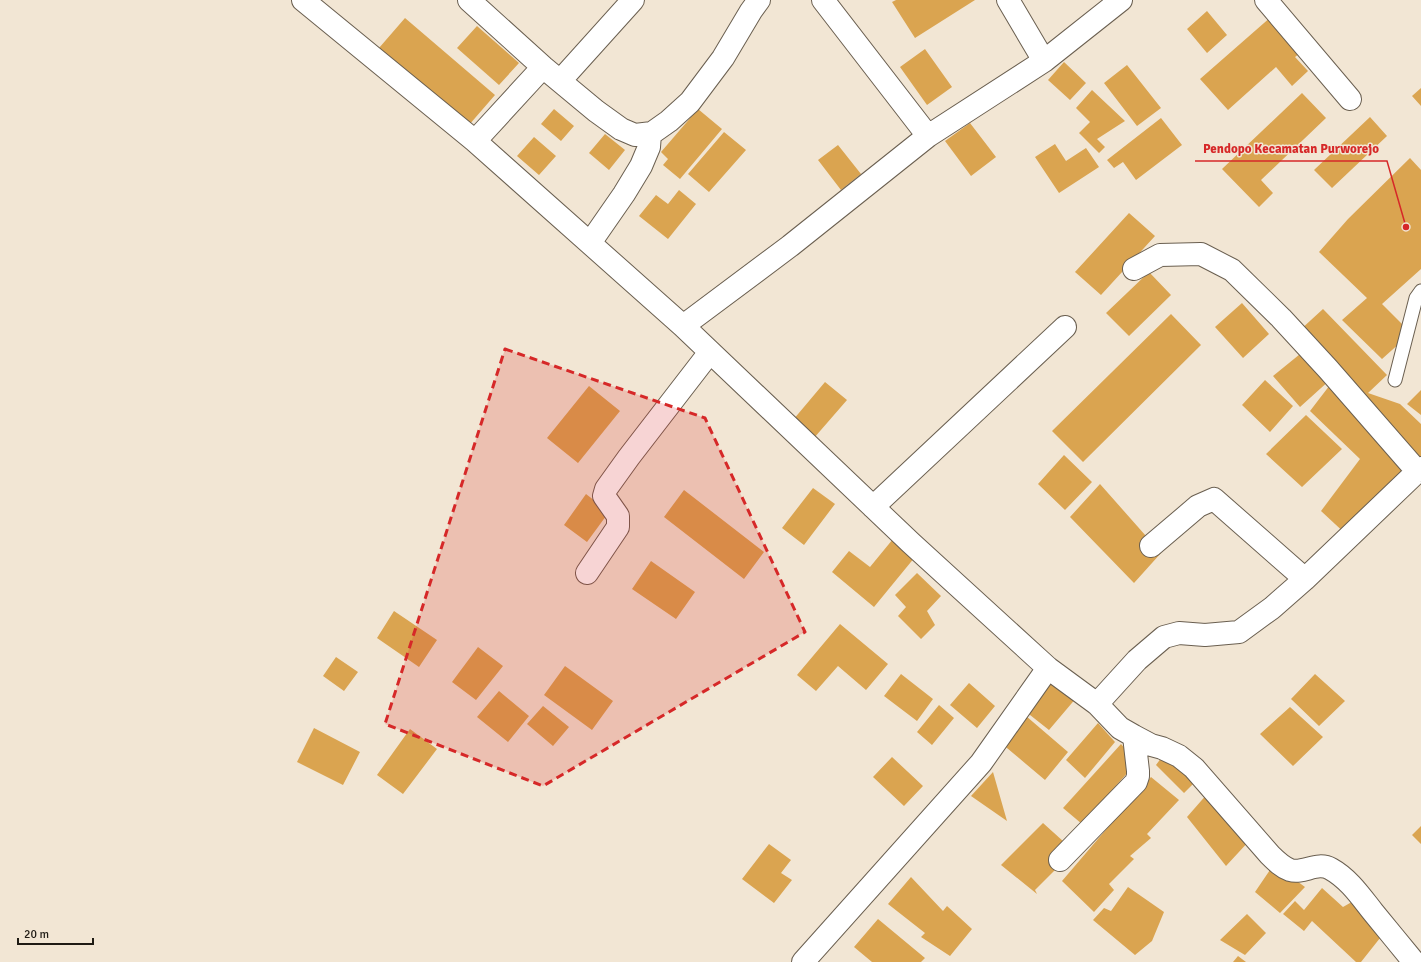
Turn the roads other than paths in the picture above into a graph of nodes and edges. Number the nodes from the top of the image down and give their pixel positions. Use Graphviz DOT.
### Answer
graph roads {
  1 [pos="303,0"];
  2 [pos="633,0"];
  3 [pos="759,0"];
  4 [pos="823,0"];
  5 [pos="1008,0"];
  6 [pos="1121,0"];
  7 [pos="1266,0"];
  8 [pos="482,4"];
  9 [pos="1044,61"];
  10 [pos="543,67"];
  11 [pos="560,81"];
  12 [pos="1350,99"];
  13 [pos="650,134"];
  14 [pos="928,136"];
  15 [pos="475,141"];
  16 [pos="590,243"];
  17 [pos="1134,269"];
  18 [pos="1421,291"];
  19 [pos="683,326"];
  20 [pos="1065,327"];
  21 [pos="710,352"];
  22 [pos="1395,380"];
  23 [pos="1419,469"];
  24 [pos="873,507"];
  25 [pos="1151,546"];
  26 [pos="587,573"];
  27 [pos="1305,579"];
  28 [pos="1048,668"];
  29 [pos="1097,704"];
  30 [pos="1134,736"];
  31 [pos="1060,860"];
  32 [pos="803,962"];
  33 [pos="1414,962"];
  1 -- 15 [label="street"];
  2 -- 11 [label="street"];
  3 -- 13 [label="street"];
  4 -- 14 [label="street"];
  5 -- 9 [label="street"];
  6 -- 9 [label="street"];
  7 -- 12 [label="street"];
  8 -- 10 [label="street"];
  9 -- 14 [label="street"];
  10 -- 11 [label="street"];
  10 -- 15 [label="street"];
  11 -- 13 [label="street"];
  13 -- 16 [label="street"];
  14 -- 19 [label="street"];
  15 -- 16 [label="street"];
  16 -- 19 [label="street"];
  17 -- 23 [label="street"];
  18 -- 22 [label="lane"];
  19 -- 21 [label="street"];
  20 -- 24 [label="street"];
  21 -- 24 [label="street"];
  21 -- 26 [label="street"];
  23 -- 27 [label="street"];
  24 -- 28 [label="street"];
  25 -- 27 [label="street"];
  27 -- 29 [label="street"];
  28 -- 29 [label="street"];
  28 -- 32 [label="street"];
  29 -- 30 [label="street"];
  30 -- 31 [label="street"];
  30 -- 33 [label="street"];
}
